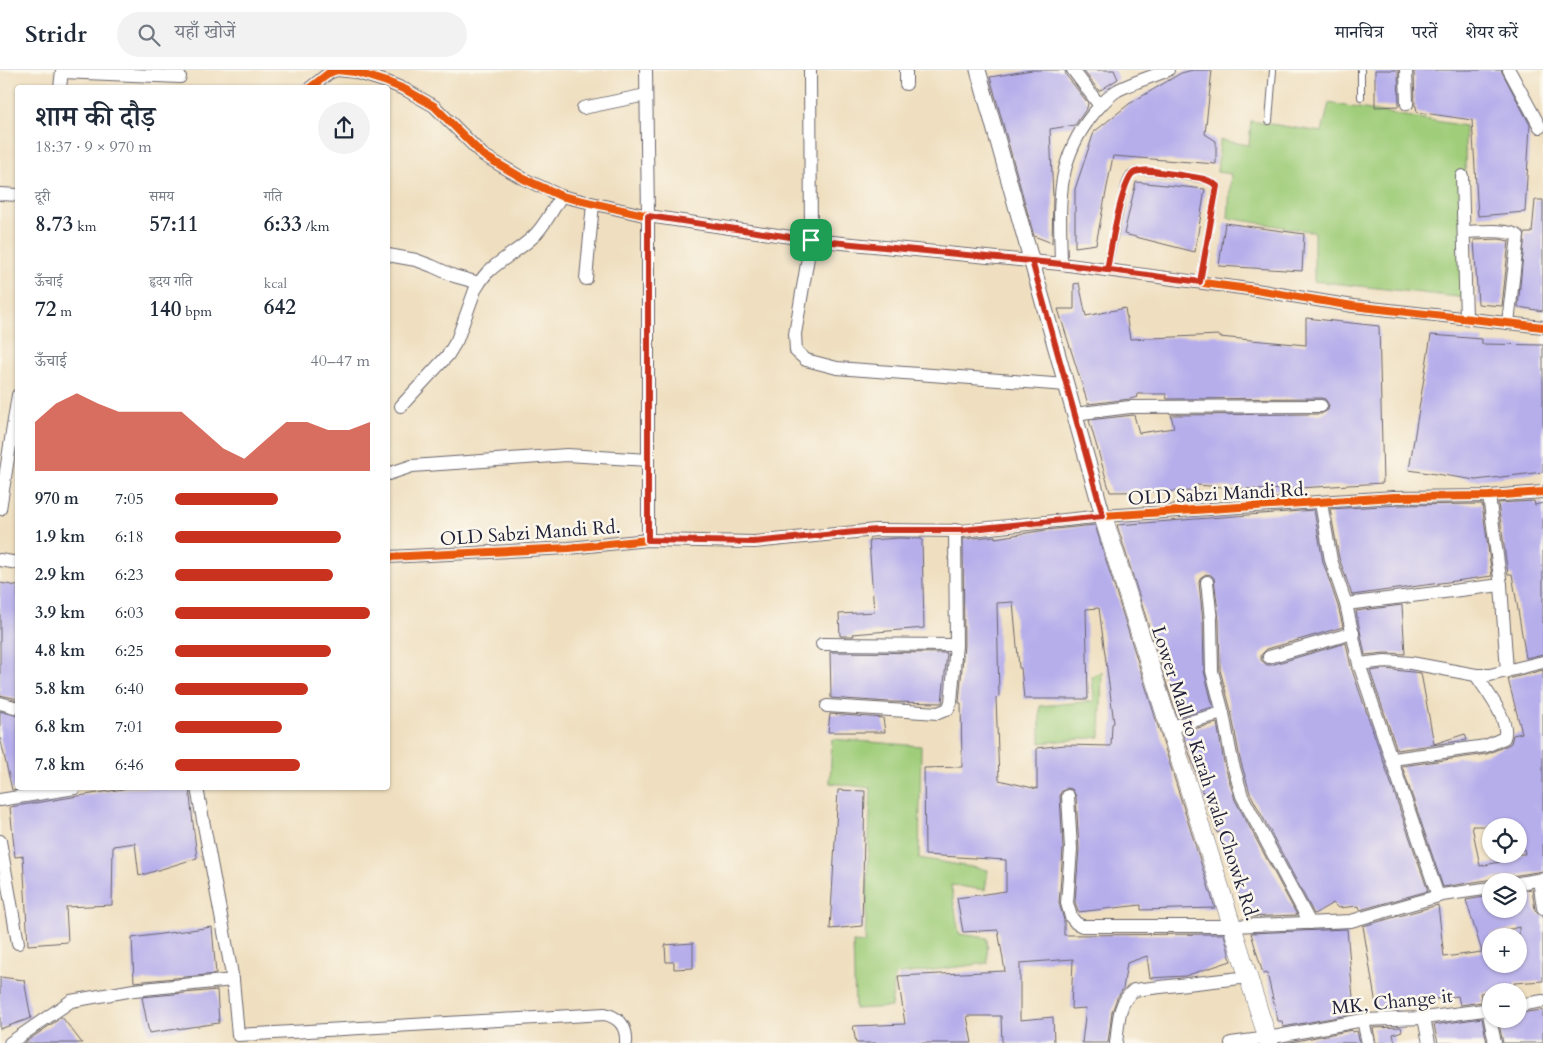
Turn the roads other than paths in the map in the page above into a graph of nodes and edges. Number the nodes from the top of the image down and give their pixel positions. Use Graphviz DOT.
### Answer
graph roads {
  1 [pos="646,70"];
  2 [pos="810,70"];
  3 [pos="906,70"];
  4 [pos="978,70"];
  5 [pos="1073,70"];
  6 [pos="1168,70"];
  7 [pos="1273,70"];
  8 [pos="1361,70"];
  9 [pos="1406,70"];
  10 [pos="1508,70"];
  11 [pos="62,71"];
  12 [pos="180,78"];
  13 [pos="906,84"];
  14 [pos="60,85"];
  15 [pos="314,85"];
  16 [pos="646,95"];
  17 [pos="1361,97"];
  18 [pos="1407,104"];
  19 [pos="1100,106"];
  20 [pos="583,108"];
  21 [pos="1269,121"];
  22 [pos="1540,128"];
  23 [pos="1462,176"];
  24 [pos="0,194"];
  25 [pos="15,195"];
  26 [pos="561,196"];
  27 [pos="593,204"];
  28 [pos="648,216"];
  29 [pos="1464,232"];
  30 [pos="811,240"];
  31 [pos="390,255"];
  32 [pos="1032,261"];
  33 [pos="1061,264"];
  34 [pos="1107,270"];
  35 [pos="586,279"];
  36 [pos="1200,282"];
  37 [pos="479,284"];
  38 [pos="1466,318"];
  39 [pos="1508,323"];
  40 [pos="1543,327"];
  41 [pos="1066,385"];
  42 [pos="402,406"];
  43 [pos="1321,406"];
  44 [pos="1074,414"];
  45 [pos="15,419"];
  46 [pos="648,460"];
  47 [pos="390,473"];
  48 [pos="1543,492"];
  49 [pos="1489,496"];
  50 [pos="1321,503"];
  51 [pos="0,509"];
  52 [pos="1103,516"];
  53 [pos="955,530"];
  54 [pos="648,540"];
  55 [pos="390,557"];
  56 [pos="0,560"];
  57 [pos="15,562"];
  58 [pos="1207,582"];
  59 [pos="1501,585"];
  60 [pos="1346,604"];
  61 [pos="1352,633"];
  62 [pos="822,644"];
  63 [pos="956,645"];
  64 [pos="1269,656"];
  65 [pos="1543,662"];
  66 [pos="1359,664"];
  67 [pos="1507,671"];
  68 [pos="1476,675"];
  69 [pos="0,703"];
  70 [pos="827,706"];
  71 [pos="15,707"];
  72 [pos="1223,713"];
  73 [pos="1170,727"];
  74 [pos="1393,759"];
  75 [pos="62,790"];
  76 [pos="197,790"];
  77 [pos="1068,796"];
  78 [pos="0,800"];
  79 [pos="0,841"];
  80 [pos="1541,879"];
  81 [pos="1527,882"];
  82 [pos="1482,889"];
  83 [pos="1438,896"];
  84 [pos="1543,908"];
  85 [pos="1310,923"];
  86 [pos="1232,926"];
  87 [pos="18,943"];
  88 [pos="1249,977"];
  89 [pos="233,980"];
  90 [pos="1543,1001"];
  91 [pos="1527,1004"];
  92 [pos="1482,1010"];
  93 [pos="1424,1018"];
  94 [pos="1363,1020"];
  95 [pos="1493,1028"];
  96 [pos="239,1039"];
  97 [pos="1269,1040"];
  98 [pos="10,1043"];
  99 [pos="626,1043"];
  100 [pos="1116,1043"];
  101 [pos="1231,1043"];
  102 [pos="1368,1043"];
  103 [pos="1429,1043"];
  104 [pos="1495,1043"];
  1 -- 16 [label="street"];
  2 -- 30 [label="street"];
  3 -- 13 [label="street"];
  4 -- 32 [label="street"];
  5 -- 19 [label="street"];
  6 -- 19 [label="street"];
  7 -- 21 [label="lane"];
  8 -- 17 [label="lane"];
  9 -- 18 [label="street"];
  10 -- 22 [label="street"];
  11 -- 12 [label="street"];
  11 -- 14 [label="street"];
  15 -- 26 [label="street"];
  16 -- 20 [label="street"];
  16 -- 28 [label="street"];
  19 -- 33 [label="street"];
  23 -- 29 [label="street"];
  24 -- 25 [label="street"];
  26 -- 27 [label="street"];
  26 -- 37 [label="street"];
  27 -- 28 [label="street"];
  27 -- 35 [label="street"];
  28 -- 30 [label="street"];
  28 -- 46 [label="street"];
  29 -- 38 [label="street"];
  29 -- 39 [label="street"];
  30 -- 32 [label="street"];
  30 -- 41 [label="street"];
  31 -- 37 [label="street"];
  32 -- 33 [label="street"];
  32 -- 41 [label="street"];
  33 -- 34 [label="street"];
  34 -- 36 [label="street"];
  34 -- 36 [label="lane"];
  36 -- 38 [label="street"];
  37 -- 42 [label="street"];
  38 -- 39 [label="street"];
  39 -- 40 [label="street"];
  41 -- 44 [label="street"];
  43 -- 44 [label="street"];
  44 -- 52 [label="street"];
  45 -- 51 [label="street"];
  46 -- 47 [label="street"];
  46 -- 54 [label="street"];
  48 -- 49 [label="street, OLD Sabzi Mandi Rd."];
  49 -- 50 [label="street, OLD Sabzi Mandi Rd."];
  49 -- 59 [label="street"];
  50 -- 52 [label="street, OLD Sabzi Mandi Rd."];
  50 -- 60 [label="street"];
  52 -- 53 [label="street, OLD Sabzi Mandi Rd."];
  52 -- 73 [label="main road, Lower Mall to Karah wala Chowk Rd."];
  53 -- 54 [label="street, OLD Sabzi Mandi Rd."];
  53 -- 63 [label="street"];
  54 -- 55 [label="street, OLD Sabzi Mandi Rd."];
  56 -- 57 [label="street"];
  58 -- 72 [label="street"];
  59 -- 60 [label="street"];
  59 -- 67 [label="street"];
  60 -- 61 [label="street"];
  61 -- 64 [label="street"];
  61 -- 66 [label="street"];
  62 -- 63 [label="street"];
  63 -- 70 [label="street"];
  65 -- 67 [label="street"];
  66 -- 68 [label="street"];
  66 -- 74 [label="street"];
  67 -- 68 [label="street"];
  68 -- 74 [label="street"];
  69 -- 71 [label="street"];
  72 -- 73 [label="street"];
  72 -- 85 [label="street"];
  73 -- 86 [label="main road, Lower Mall to Karah wala Chowk Rd."];
  74 -- 83 [label="street"];
  75 -- 78 [label="street"];
  76 -- 89 [label="street"];
  77 -- 86 [label="street"];
  79 -- 87 [label="street"];
  80 -- 81 [label="street"];
  80 -- 84 [label="street"];
  82 -- 83 [label="street"];
  83 -- 85 [label="street"];
  85 -- 86 [label="street"];
  86 -- 88 [label="main road, Lower Mall to Karah wala Chowk Rd."];
  88 -- 97 [label="main road, Lower Mall to Karah wala Chowk Rd."];
  88 -- 100 [label="street"];
  89 -- 96 [label="street"];
  89 -- 98 [label="street"];
  90 -- 91 [label="street"];
  92 -- 93 [label="street, MK, Change it"];
  93 -- 94 [label="street, MK, Change it"];
  93 -- 103 [label="street"];
  94 -- 97 [label="street, MK, Change it"];
  94 -- 102 [label="street"];
  95 -- 104 [label="street"];
  96 -- 99 [label="street"];
  97 -- 101 [label="street, MK, Change it"];
}
